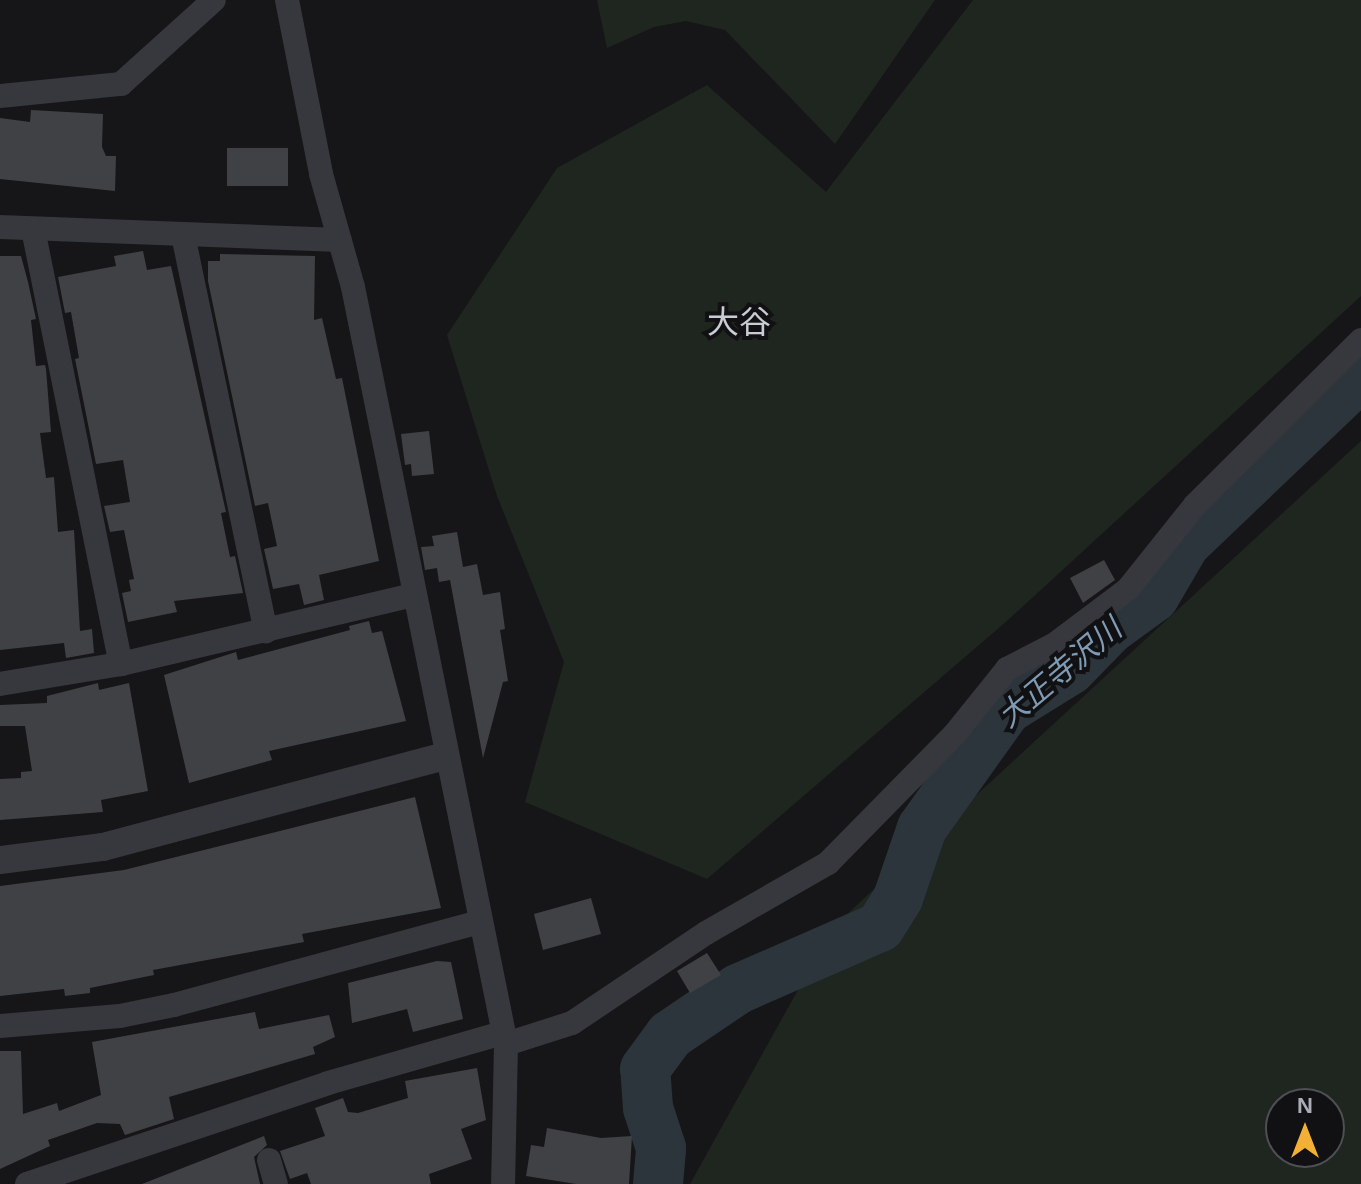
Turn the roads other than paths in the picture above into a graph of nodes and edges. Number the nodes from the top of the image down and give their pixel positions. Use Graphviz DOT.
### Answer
graph roads {
  1 [pos="214,0"];
  2 [pos="287,0"];
  3 [pos="0,96"];
  4 [pos="0,227"];
  5 [pos="33,229"];
  6 [pos="183,235"];
  7 [pos="340,240"];
  8 [pos="1361,340"];
  9 [pos="412,595"];
  10 [pos="266,631"];
  11 [pos="121,664"];
  12 [pos="0,684"];
  13 [pos="445,756"];
  14 [pos="0,860"];
  15 [pos="480,922"];
  16 [pos="0,1026"];
  17 [pos="504,1038"];
  18 [pos="269,1160"];
  19 [pos="27,1184"];
  20 [pos="276,1184"];
  21 [pos="503,1184"];
  1 -- 3 [label="street"];
  2 -- 7 [label="street"];
  4 -- 5 [label="street"];
  5 -- 6 [label="street"];
  5 -- 11 [label="street"];
  6 -- 7 [label="street"];
  6 -- 10 [label="street"];
  7 -- 9 [label="street"];
  8 -- 17 [label="street"];
  9 -- 10 [label="street"];
  9 -- 13 [label="street"];
  10 -- 11 [label="street"];
  11 -- 12 [label="street"];
  13 -- 14 [label="street"];
  13 -- 15 [label="street"];
  15 -- 16 [label="street"];
  15 -- 17 [label="street"];
  17 -- 19 [label="street"];
  17 -- 21 [label="street"];
  18 -- 20 [label="street"];
}
